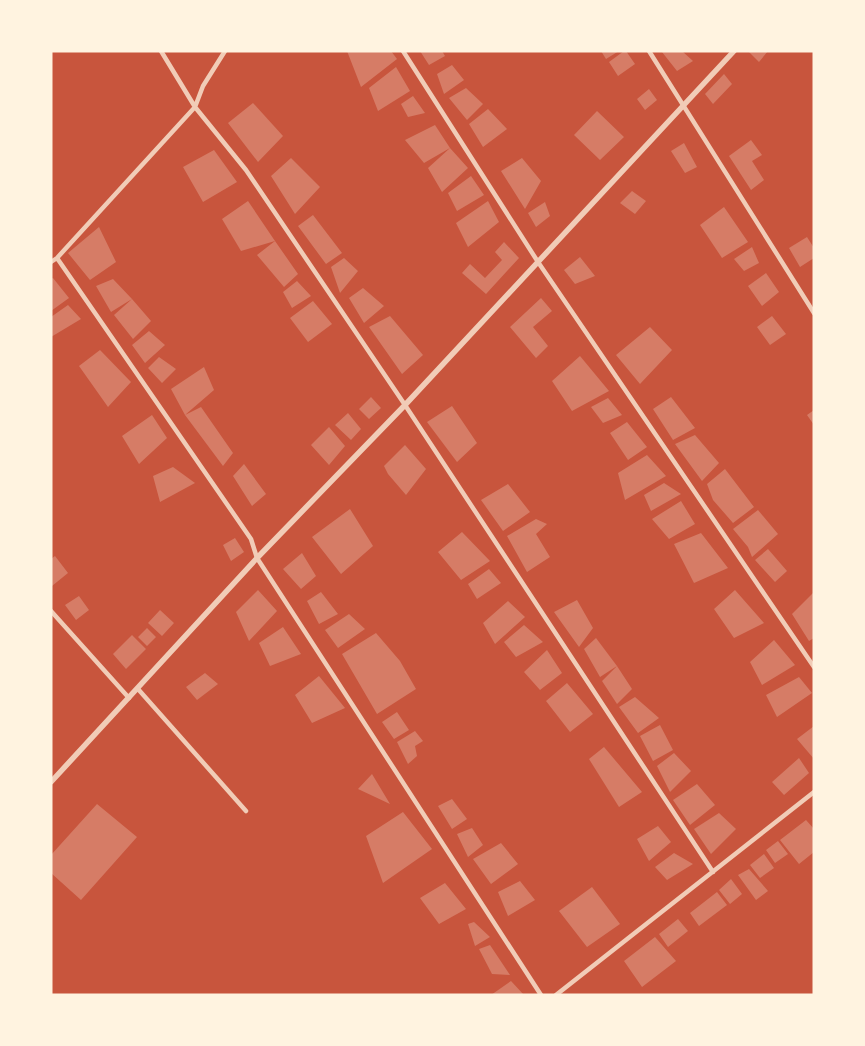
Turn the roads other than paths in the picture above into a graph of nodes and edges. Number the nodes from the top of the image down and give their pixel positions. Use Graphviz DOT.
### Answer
graph roads {
  1 [pos="161,51"];
  2 [pos="225,51"];
  3 [pos="403,51"];
  4 [pos="649,51"];
  5 [pos="734,51"];
  6 [pos="683,106"];
  7 [pos="195,107"];
  8 [pos="57,258"];
  9 [pos="51,262"];
  10 [pos="538,262"];
  11 [pos="814,313"];
  12 [pos="405,405"];
  13 [pos="257,558"];
  14 [pos="51,611"];
  15 [pos="814,667"];
  16 [pos="138,688"];
  17 [pos="129,698"];
  18 [pos="51,782"];
  19 [pos="814,792"];
  20 [pos="246,811"];
  21 [pos="713,872"];
  22 [pos="541,995"];
  23 [pos="556,995"];
  1 -- 7 [label="street"];
  2 -- 7 [label="street"];
  3 -- 10 [label="street"];
  4 -- 6 [label="street"];
  5 -- 6 [label="street"];
  6 -- 10 [label="street"];
  6 -- 11 [label="street"];
  7 -- 8 [label="street"];
  7 -- 12 [label="street"];
  8 -- 9 [label="street"];
  8 -- 13 [label="street"];
  10 -- 12 [label="street"];
  10 -- 15 [label="street"];
  12 -- 13 [label="street"];
  12 -- 21 [label="street"];
  13 -- 16 [label="street"];
  13 -- 22 [label="street"];
  14 -- 17 [label="street"];
  16 -- 17 [label="street"];
  16 -- 20 [label="street"];
  17 -- 18 [label="street"];
  19 -- 21 [label="street"];
  21 -- 23 [label="street"];
}
